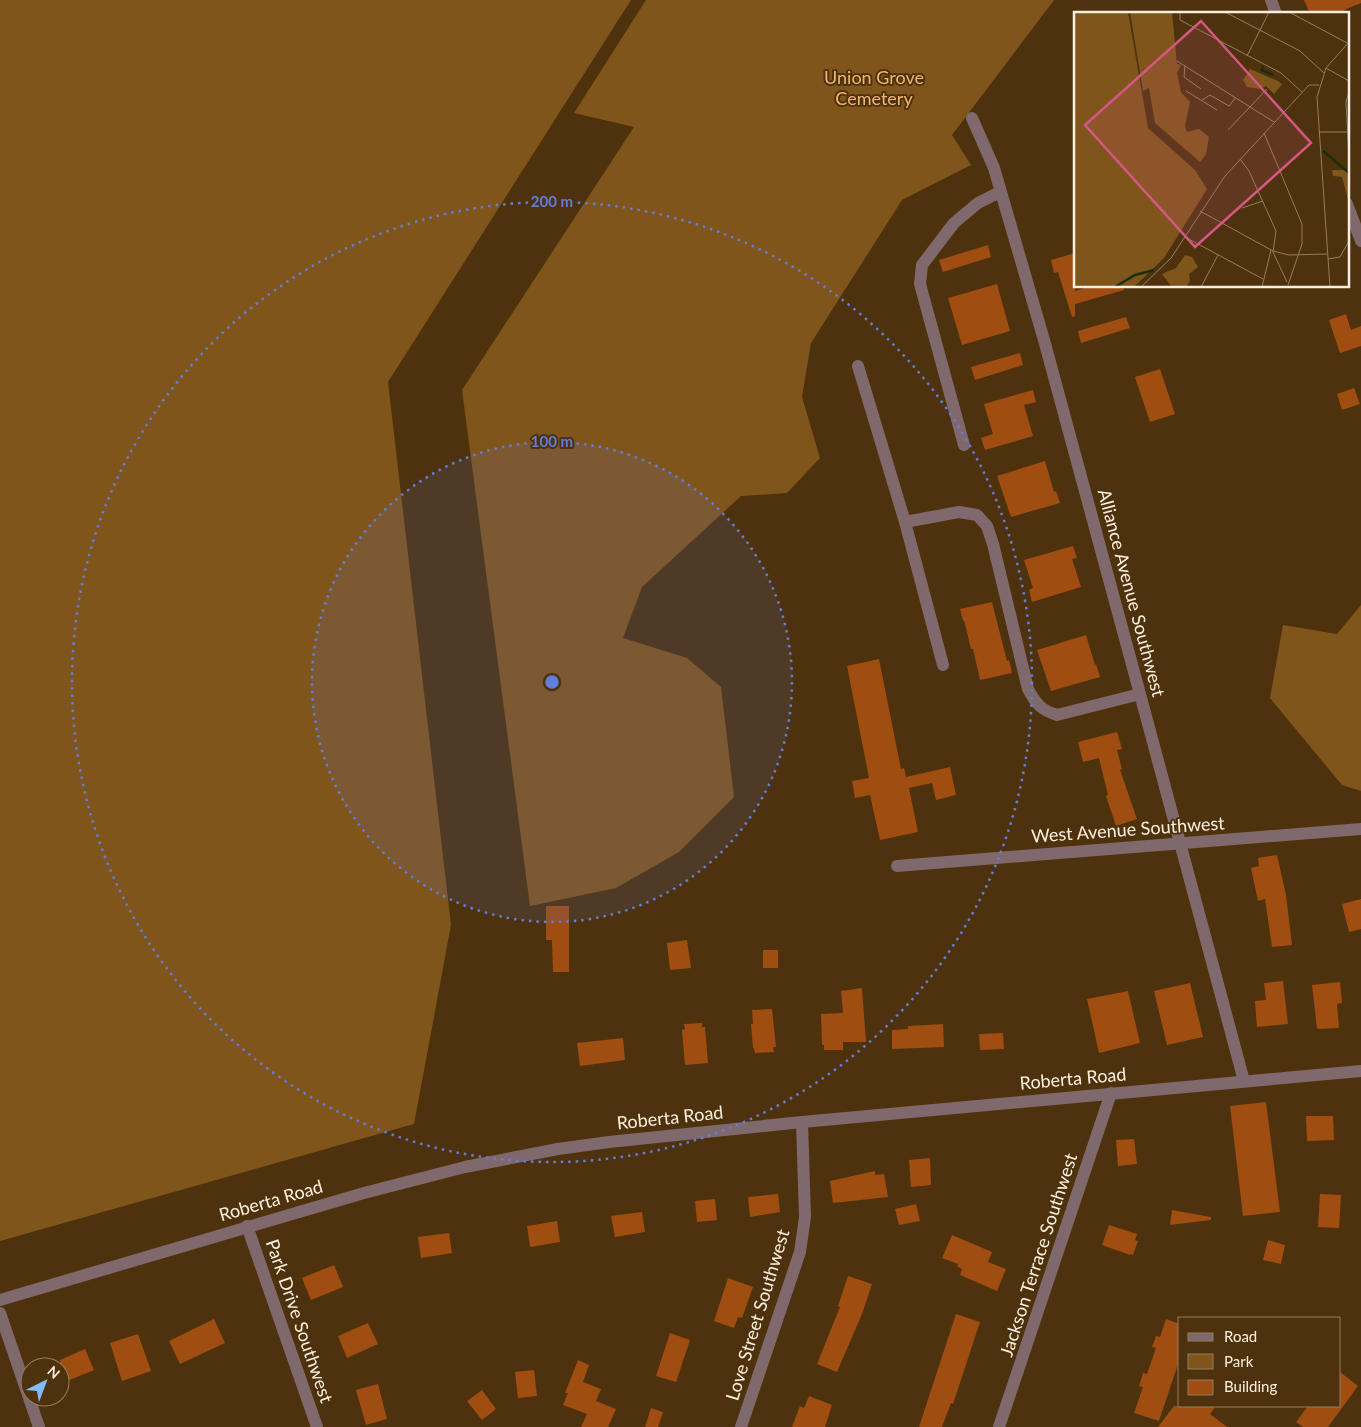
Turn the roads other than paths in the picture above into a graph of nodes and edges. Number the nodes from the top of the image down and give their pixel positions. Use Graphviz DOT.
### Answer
graph roads {
  1 [pos="1271,0"];
  2 [pos="1275,12"];
  3 [pos="972,118"];
  4 [pos="1000,192"];
  5 [pos="1348,207"];
  6 [pos="1361,241"];
  7 [pos="858,366"];
  8 [pos="964,445"];
  9 [pos="905,522"];
  10 [pos="942,666"];
  11 [pos="1140,694"];
  12 [pos="1361,829"];
  13 [pos="1180,843"];
  14 [pos="897,866"];
  15 [pos="1361,1071"];
  16 [pos="1244,1081"];
  17 [pos="1111,1093"];
  18 [pos="802,1122"];
  19 [pos="247,1226"];
  20 [pos="0,1300"];
  21 [pos="0,1313"];
  22 [pos="39,1427"];
  23 [pos="317,1427"];
  24 [pos="741,1427"];
  25 [pos="999,1427"];
  1 -- 2 [label="street"];
  3 -- 4 [label="street, Alliance Avenue Southwest"];
  4 -- 8 [label="street"];
  4 -- 11 [label="street, Alliance Avenue Southwest"];
  5 -- 6 [label="street"];
  7 -- 9 [label="street"];
  9 -- 10 [label="street"];
  9 -- 11 [label="street"];
  11 -- 13 [label="street, Alliance Avenue Southwest"];
  12 -- 13 [label="street, West Avenue Southwest"];
  13 -- 14 [label="street, West Avenue Southwest"];
  13 -- 16 [label="street, Alliance Avenue Southwest"];
  15 -- 16 [label="street, Roberta Road"];
  16 -- 17 [label="street, Roberta Road"];
  17 -- 18 [label="street, Roberta Road"];
  17 -- 25 [label="street, Jackson Terrace Southwest"];
  18 -- 19 [label="street, Roberta Road"];
  18 -- 24 [label="street, Love Street Southwest"];
  19 -- 20 [label="street, Roberta Road"];
  19 -- 23 [label="street, Park Drive Southwest"];
  21 -- 22 [label="street"];
}
